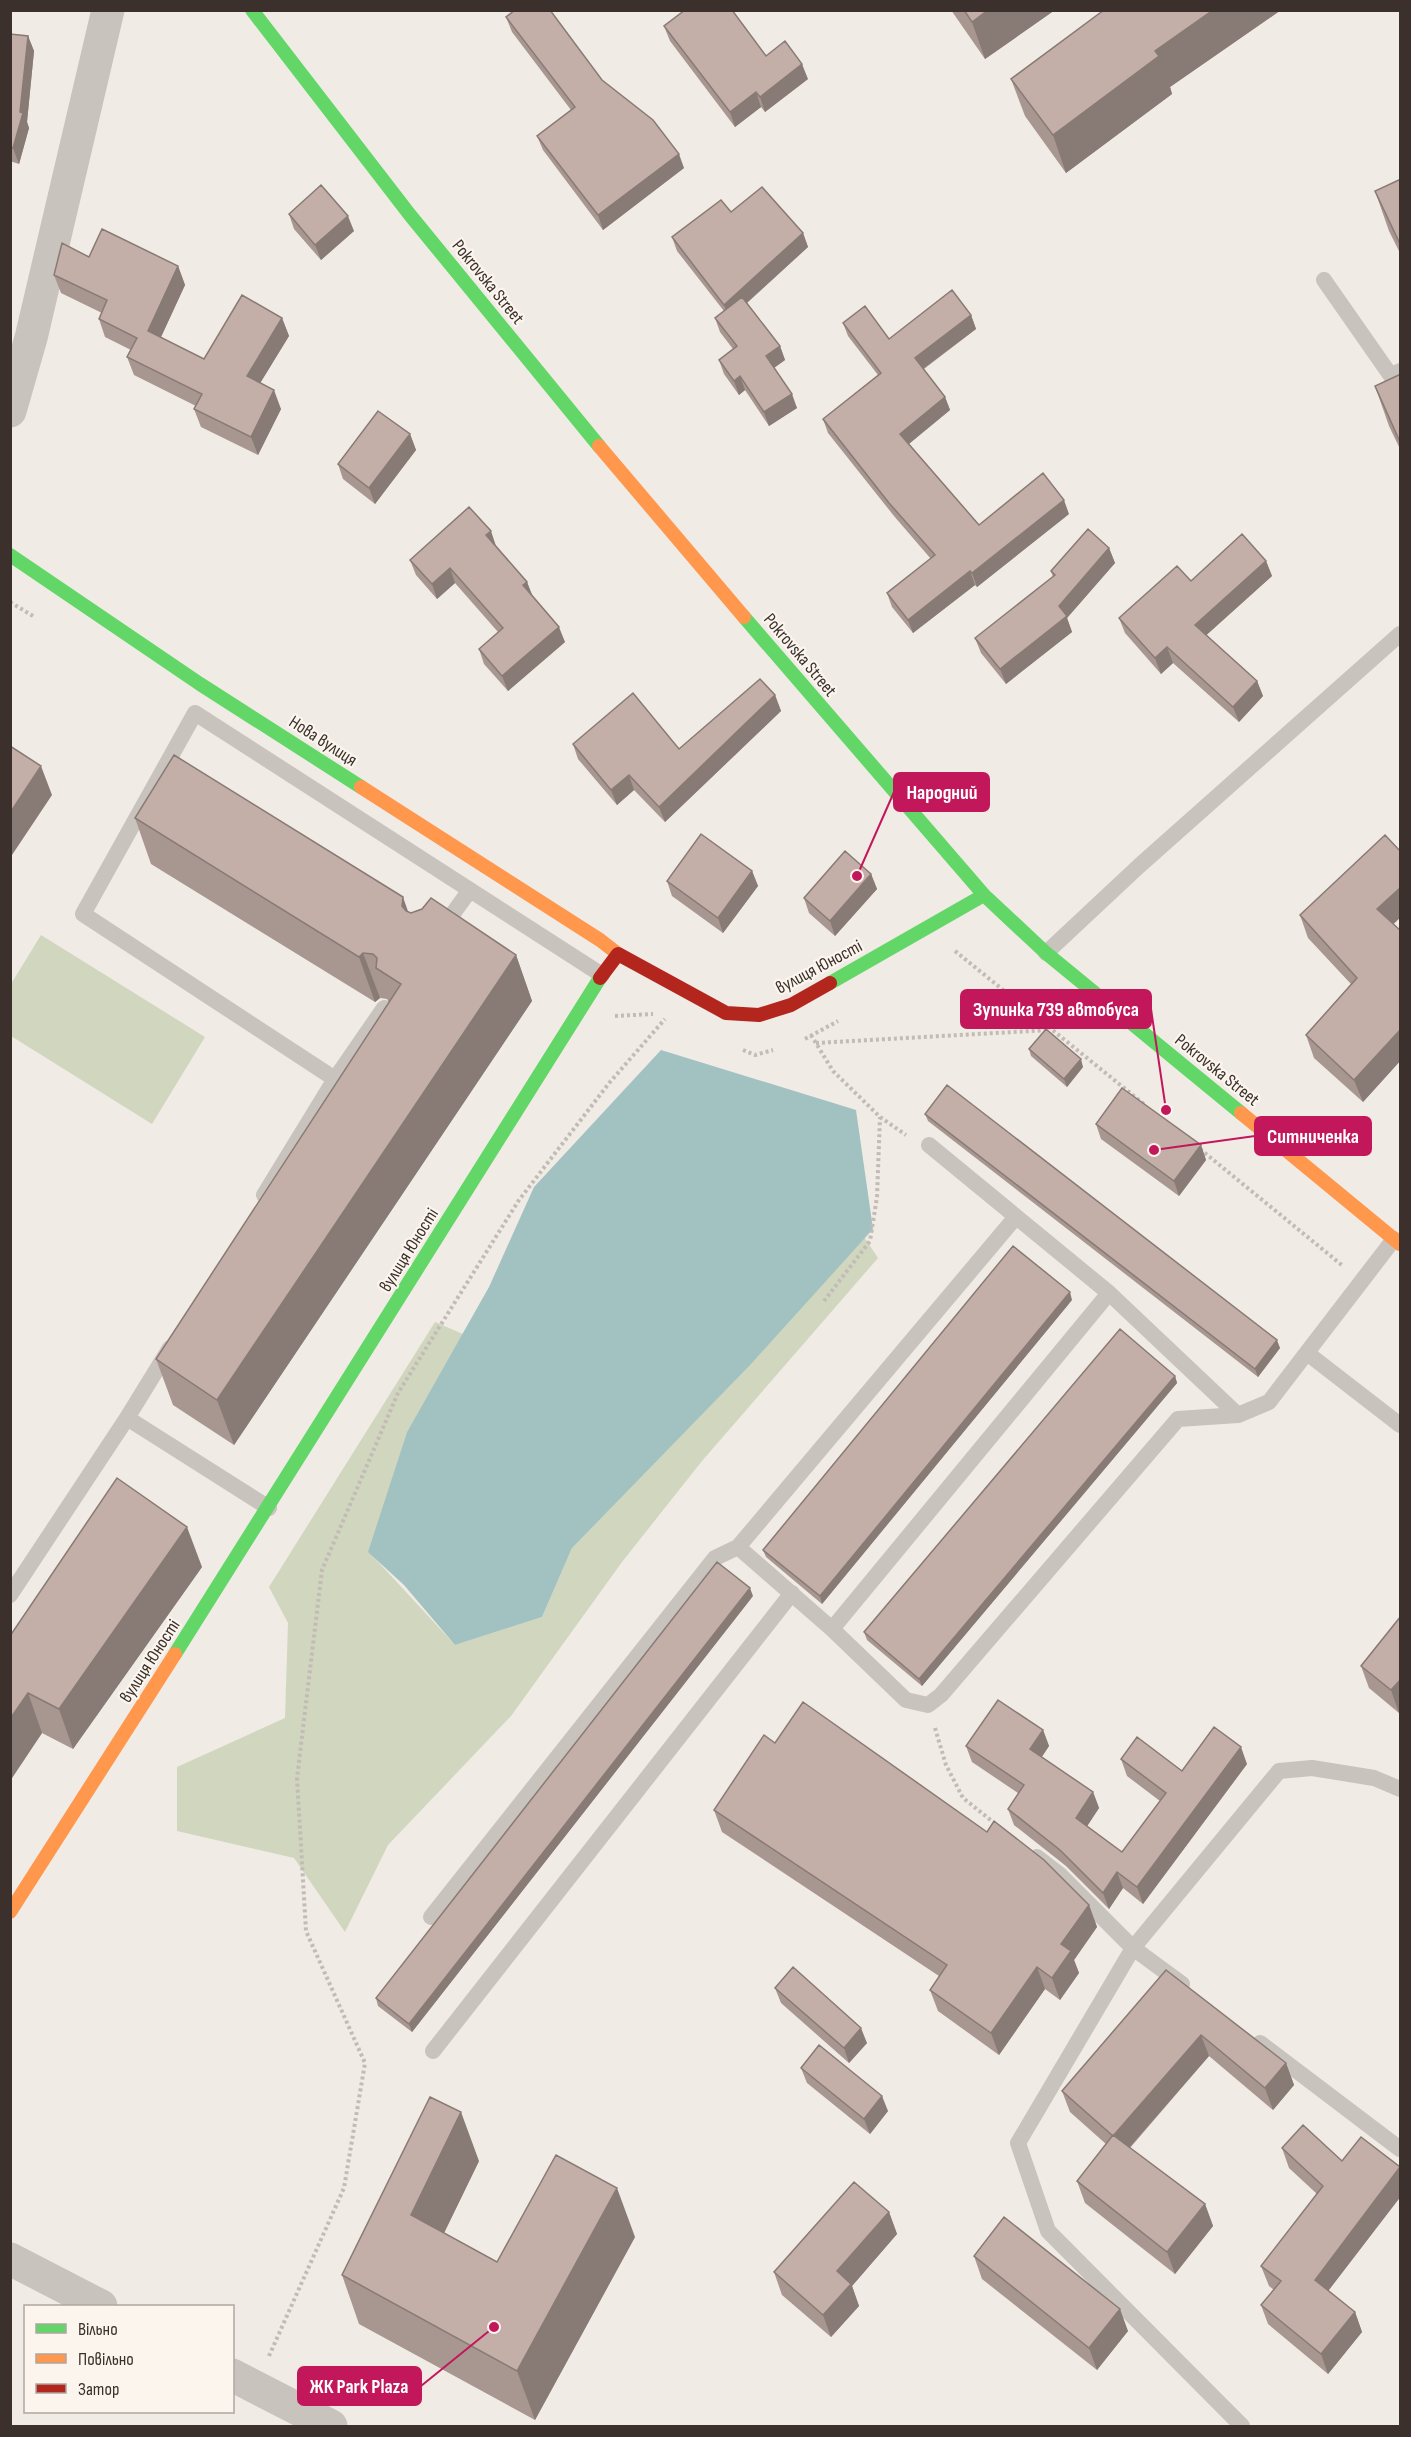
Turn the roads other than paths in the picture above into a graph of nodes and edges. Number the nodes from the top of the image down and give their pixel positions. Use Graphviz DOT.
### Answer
graph roads {
  1 [pos="108,10"];
  2 [pos="252,10"];
  3 [pos="1324,280"];
  4 [pos="1401,371"];
  5 [pos="10,411"];
  6 [pos="10,555"];
  7 [pos="1401,634"];
  8 [pos="470,890"];
  9 [pos="984,895"];
  10 [pos="428,948"];
  11 [pos="1046,953"];
  12 [pos="618,954"];
  13 [pos="602,975"];
  14 [pos="384,1008"];
  15 [pos="335,1079"];
  16 [pos="929,1145"];
  17 [pos="256,1209"];
  18 [pos="1015,1218"];
  19 [pos="1397,1241"];
  20 [pos="1108,1293"];
  21 [pos="176,1338"];
  22 [pos="1307,1353"];
  23 [pos="1238,1415"];
  24 [pos="127,1418"];
  25 [pos="1401,1425"];
  26 [pos="270,1508"];
  27 [pos="738,1547"];
  28 [pos="792,1593"];
  29 [pos="10,1595"];
  30 [pos="832,1629"];
  31 [pos="1401,1789"];
  32 [pos="993,1822"];
  33 [pos="10,1912"];
  34 [pos="431,1917"];
  35 [pos="1133,1948"];
  36 [pos="1190,1991"];
  37 [pos="1248,2034"];
  38 [pos="433,2050"];
  39 [pos="1401,2149"];
  40 [pos="10,2259"];
  41 [pos="97,2305"];
  42 [pos="244,2381"];
  43 [pos="332,2427"];
  44 [pos="1242,2427"];
  1 -- 5 [label="street"];
  2 -- 9 [label="street, Pokrovska Street"];
  3 -- 4 [label="lane"];
  6 -- 12 [label="street, Нова вулиця"];
  7 -- 11 [label="lane"];
  8 -- 10 [label="lane"];
  8 -- 13 [label="lane"];
  8 -- 15 [label="lane"];
  9 -- 11 [label="street, Pokrovska Street"];
  9 -- 12 [label="street, вулиця Юності"];
  11 -- 19 [label="street, Pokrovska Street"];
  12 -- 13 [label="street, вулиця Юності"];
  13 -- 26 [label="street, вулиця Юності"];
  14 -- 15 [label="lane"];
  15 -- 17 [label="lane"];
  16 -- 18 [label="lane"];
  18 -- 20 [label="lane"];
  18 -- 27 [label="lane"];
  19 -- 22 [label="lane"];
  20 -- 23 [label="lane"];
  20 -- 30 [label="lane"];
  21 -- 24 [label="lane"];
  22 -- 23 [label="lane"];
  22 -- 25 [label="lane"];
  23 -- 30 [label="lane"];
  24 -- 26 [label="lane"];
  24 -- 29 [label="lane"];
  26 -- 33 [label="street, вулиця Юності"];
  27 -- 28 [label="lane"];
  27 -- 34 [label="lane"];
  28 -- 30 [label="lane"];
  28 -- 38 [label="lane"];
  31 -- 35 [label="lane"];
  32 -- 35 [label="lane"];
  35 -- 36 [label="lane"];
  35 -- 44 [label="lane"];
  37 -- 39 [label="lane"];
  40 -- 41 [label="street"];
  42 -- 43 [label="street"];
}
